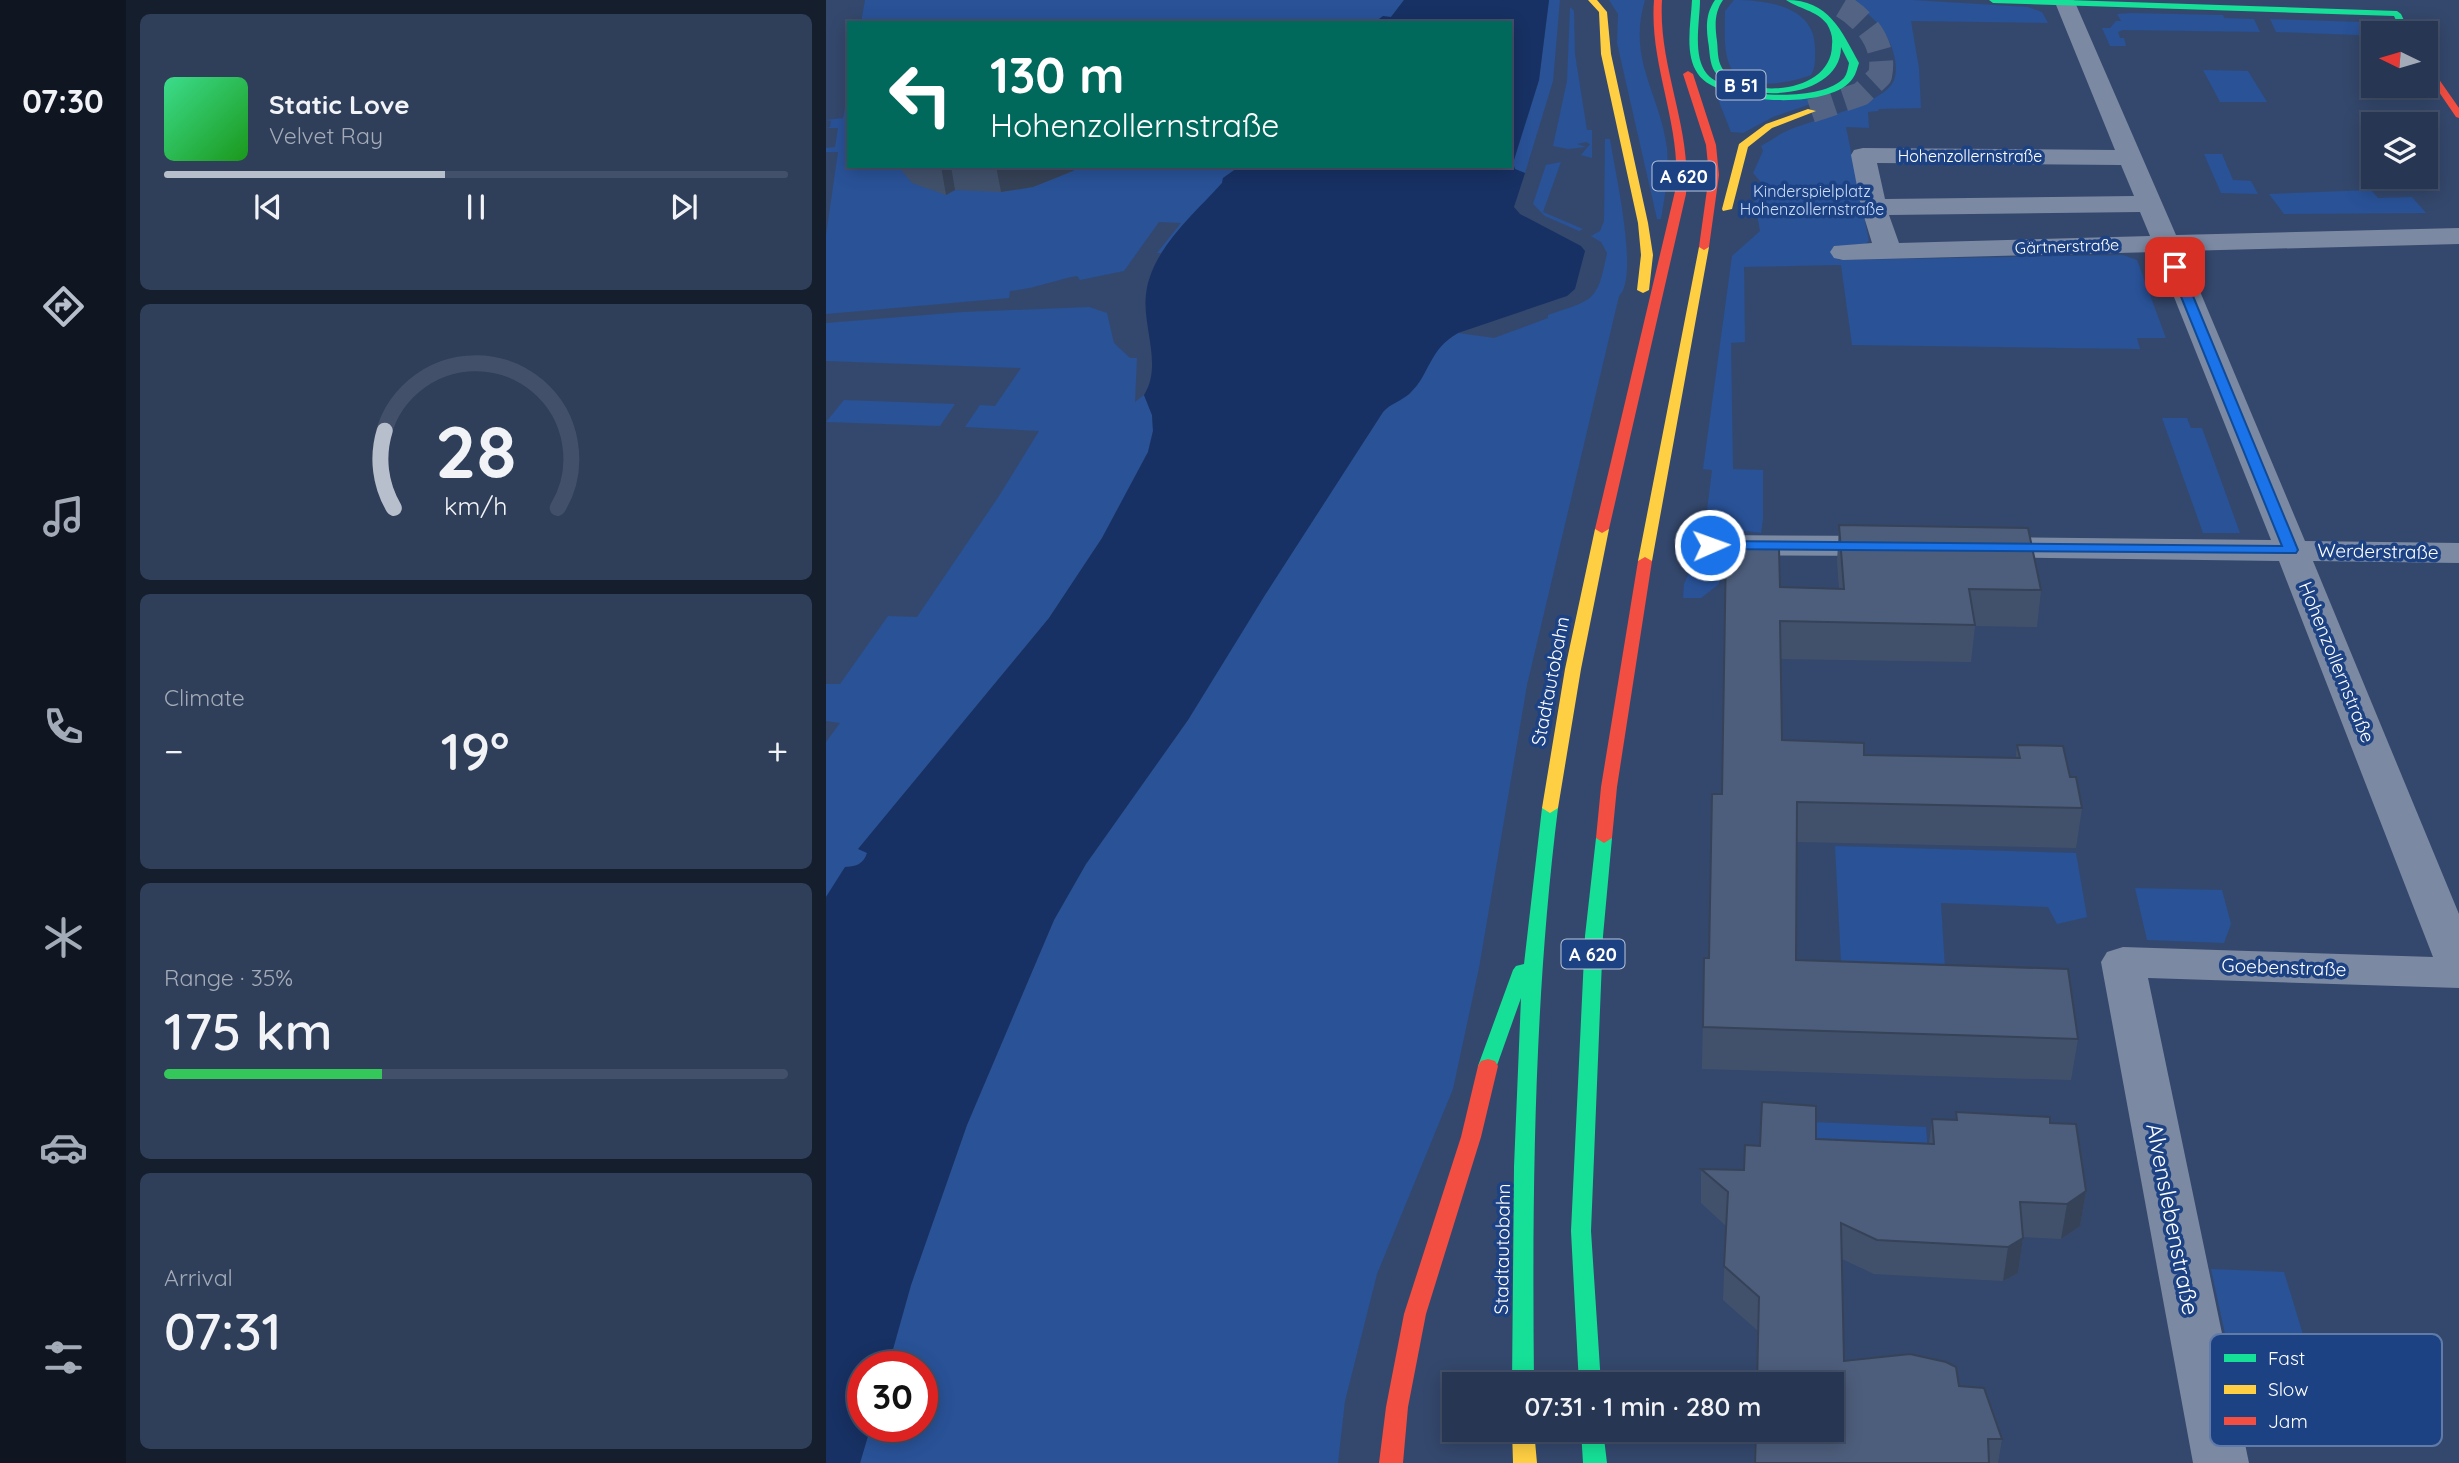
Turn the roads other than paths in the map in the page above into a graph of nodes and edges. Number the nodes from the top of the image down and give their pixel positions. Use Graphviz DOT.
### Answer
graph roads {
  1 [pos="1592,0"];
  2 [pos="1658,0"];
  3 [pos="1684,0"];
  4 [pos="1696,0"];
  5 [pos="1719,0"];
  6 [pos="1790,0"];
  7 [pos="1993,0"];
  8 [pos="2244,0"];
  9 [pos="2379,2"];
  10 [pos="2399,7"];
  11 [pos="2067,9"];
  12 [pos="1835,24"];
  13 [pos="2438,84"];
  14 [pos="1811,111"];
  15 [pos="2459,115"];
  16 [pos="2129,158"];
  17 [pos="2148,204"];
  18 [pos="1874,207"];
  19 [pos="1706,235"];
  20 [pos="2459,236"];
  21 [pos="2165,243"];
  22 [pos="1888,251"];
  23 [pos="1843,253"];
  24 [pos="1644,352"];
  25 [pos="1710,545"];
  26 [pos="2291,550"];
  27 [pos="2459,553"];
  28 [pos="1535,935"];
  29 [pos="2459,967"];
  30 [pos="2459,972"];
  31 [pos="2126,975"];
  32 [pos="1523,1372"];
  33 [pos="1589,1372"];
  34 [pos="2210,1406"];
  35 [pos="1524,1442"];
  36 [pos="1593,1442"];
  37 [pos="1391,1463"];
  38 [pos="1525,1463"];
  39 [pos="1595,1463"];
  1 -- 24 [label="main road"];
  2 -- 24 [label="main road, Stadtautobahn / A 620"];
  3 -- 19 [label="main road, A 620"];
  4 -- 12 [label="main road"];
  5 -- 12 [label="main road, B 51"];
  6 -- 12 [label="main road"];
  7 -- 11 [label="main road"];
  8 -- 9 [label="main road"];
  9 -- 10 [label="main road"];
  10 -- 11 [label="main road"];
  11 -- 16 [label="street, Hohenzollernstraße"];
  13 -- 15 [label="main road"];
  14 -- 19 [label="main road"];
  16 -- 17 [label="street, Hohenzollernstraße"];
  16 -- 18 [label="street, Hohenzollernstraße"];
  17 -- 18 [label="street"];
  17 -- 21 [label="street, Hohenzollernstraße"];
  18 -- 22 [label="street, Hohenzollernstraße"];
  19 -- 33 [label="main road, A 620"];
  20 -- 21 [label="street, Gärtnerstraße"];
  21 -- 22 [label="street, Gärtnerstraße"];
  21 -- 26 [label="street, Hohenzollernstraße"];
  22 -- 23 [label="street, Gärtnerstraße"];
  24 -- 28 [label="main road, Stadtautobahn / A 620"];
  25 -- 26 [label="street, Werderstraße"];
  26 -- 27 [label="street, Werderstraße"];
  26 -- 29 [label="street, Hohenzollernstraße"];
  28 -- 32 [label="main road, Stadtautobahn / A 620"];
  28 -- 37 [label="main road"];
  30 -- 31 [label="street, Goebenstraße"];
  31 -- 34 [label="street, Alvenslebenstraße"];
  35 -- 38 [label="main road"];
  36 -- 39 [label="main road"];
}
